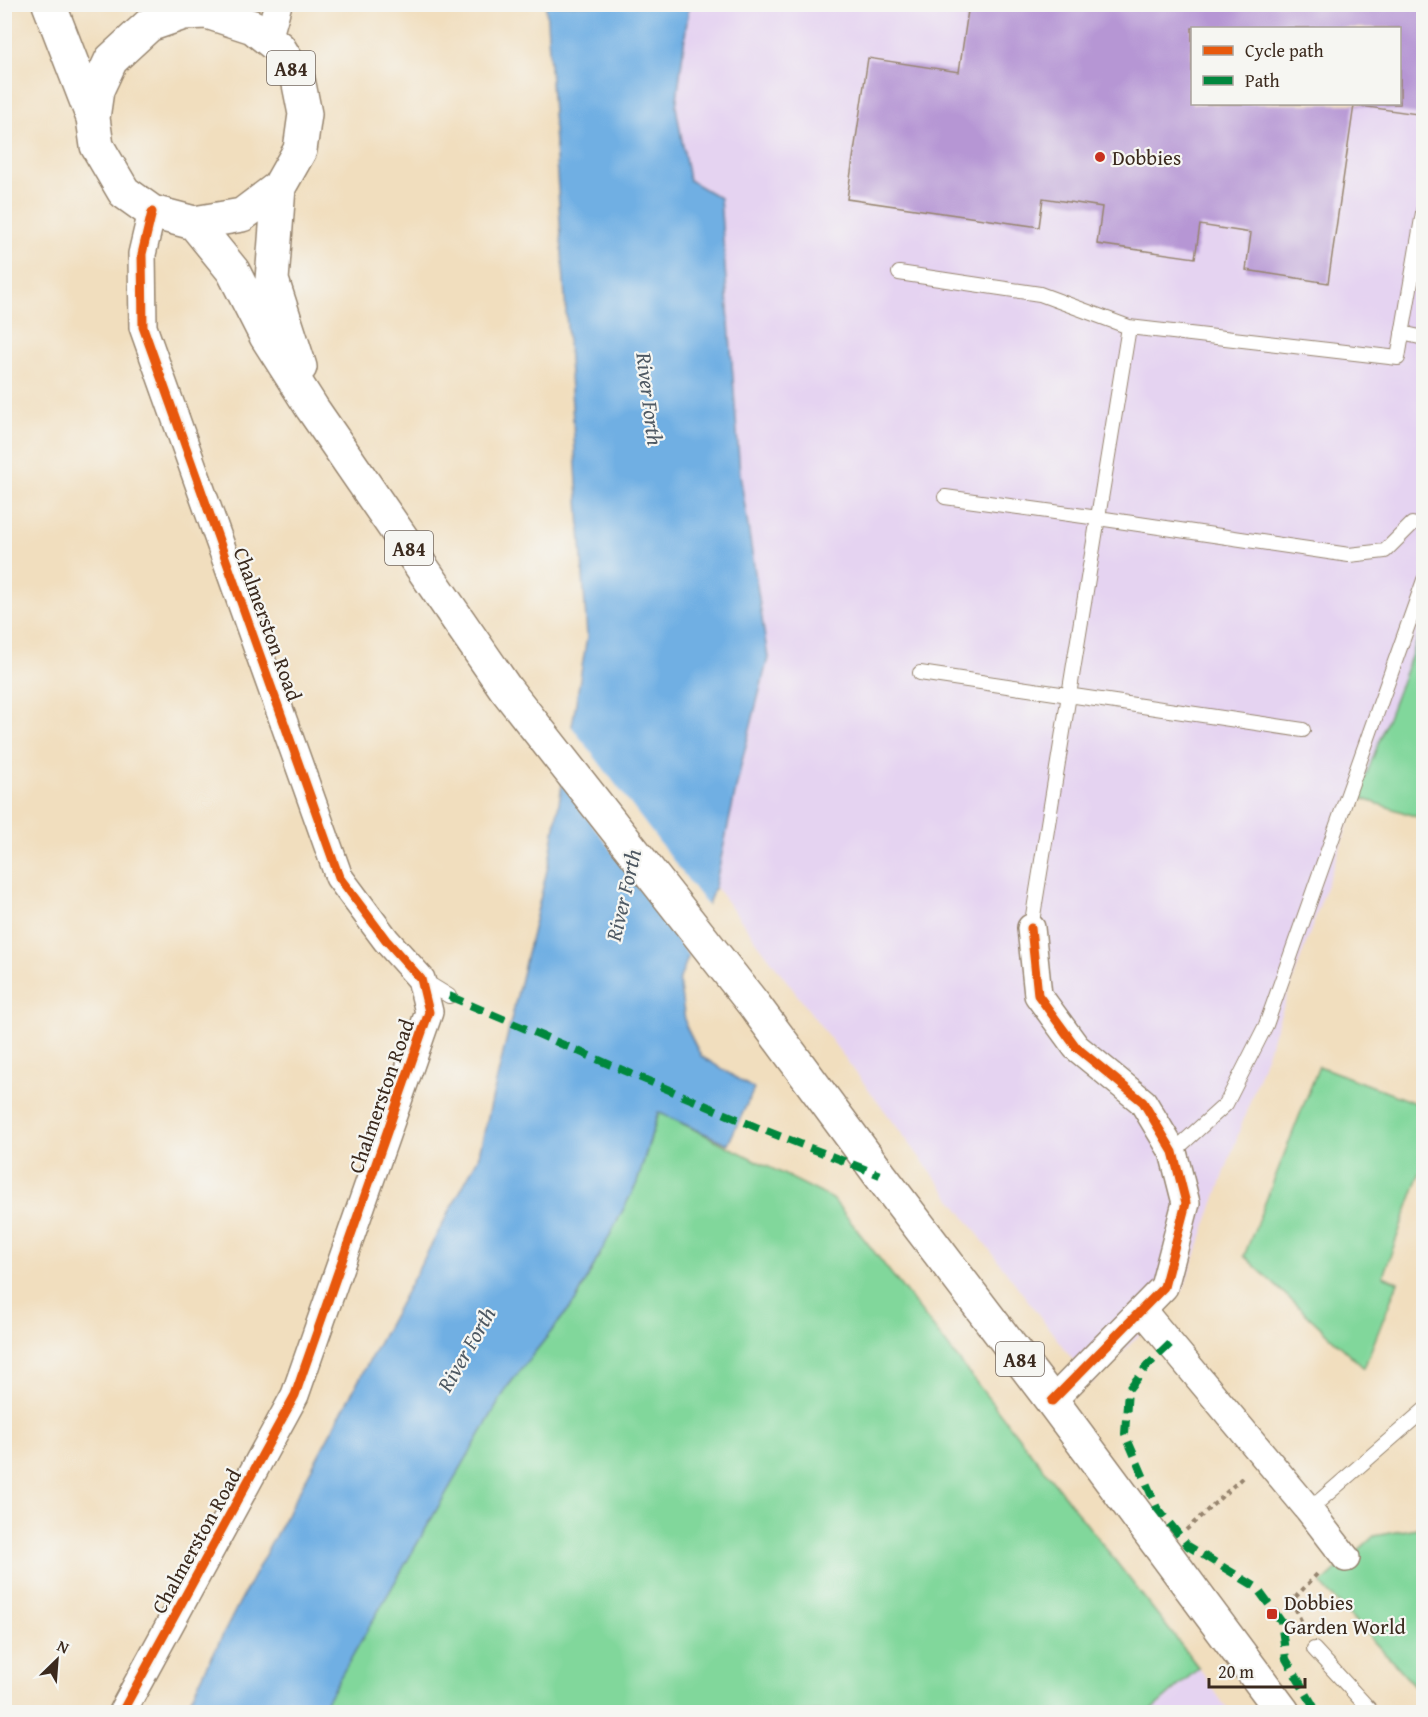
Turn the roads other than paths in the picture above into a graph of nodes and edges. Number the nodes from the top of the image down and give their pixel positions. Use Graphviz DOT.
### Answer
graph roads {
  1 [pos="49,4"];
  2 [pos="278,4"];
  3 [pos="193,9"];
  4 [pos="268,39"];
  5 [pos="93,118"];
  6 [pos="279,187"];
  7 [pos="1424,207"];
  8 [pos="152,212"];
  9 [pos="194,224"];
  10 [pos="899,273"];
  11 [pos="1129,327"];
  12 [pos="1402,333"];
  13 [pos="1424,338"];
  14 [pos="312,408"];
  15 [pos="945,498"];
  16 [pos="1098,518"];
  17 [pos="1412,524"];
  18 [pos="1424,580"];
  19 [pos="920,673"];
  20 [pos="1069,696"];
  21 [pos="1303,730"];
  22 [pos="1031,928"];
  23 [pos="421,979"];
  24 [pos="449,996"];
  25 [pos="1173,1152"];
  26 [pos="1142,1310"];
  27 [pos="1052,1401"];
  28 [pos="1424,1410"];
  29 [pos="1309,1510"];
  30 [pos="1343,1554"];
  31 [pos="1314,1650"];
  32 [pos="122,1713"];
  33 [pos="1284,1713"];
  34 [pos="1372,1713"];
  1 -- 5 [label="highway, A84"];
  2 -- 4 [label="street"];
  3 -- 4 [label="highway, A84"];
  3 -- 5 [label="highway, A84"];
  4 -- 6 [label="highway, A84"];
  5 -- 8 [label="highway, A84"];
  6 -- 9 [label="highway, A84"];
  6 -- 14 [label="highway, A84"];
  7 -- 12 [label="lane"];
  8 -- 9 [label="highway, A84"];
  8 -- 23 [label="street, Chalmerston Road"];
  9 -- 14 [label="highway, A84"];
  10 -- 11 [label="lane"];
  11 -- 12 [label="lane"];
  11 -- 16 [label="lane"];
  12 -- 13 [label="lane"];
  14 -- 27 [label="highway, A84"];
  15 -- 16 [label="lane"];
  16 -- 17 [label="lane"];
  16 -- 20 [label="lane"];
  18 -- 25 [label="lane"];
  19 -- 20 [label="lane"];
  20 -- 21 [label="lane"];
  20 -- 22 [label="lane"];
  22 -- 25 [label="street"];
  23 -- 24 [label="lane"];
  23 -- 32 [label="street, Chalmerston Road"];
  25 -- 26 [label="street"];
  26 -- 27 [label="street"];
  26 -- 29 [label="street"];
  27 -- 33 [label="highway, A84"];
  28 -- 29 [label="lane"];
  29 -- 30 [label="street"];
  31 -- 34 [label="lane"];
}
